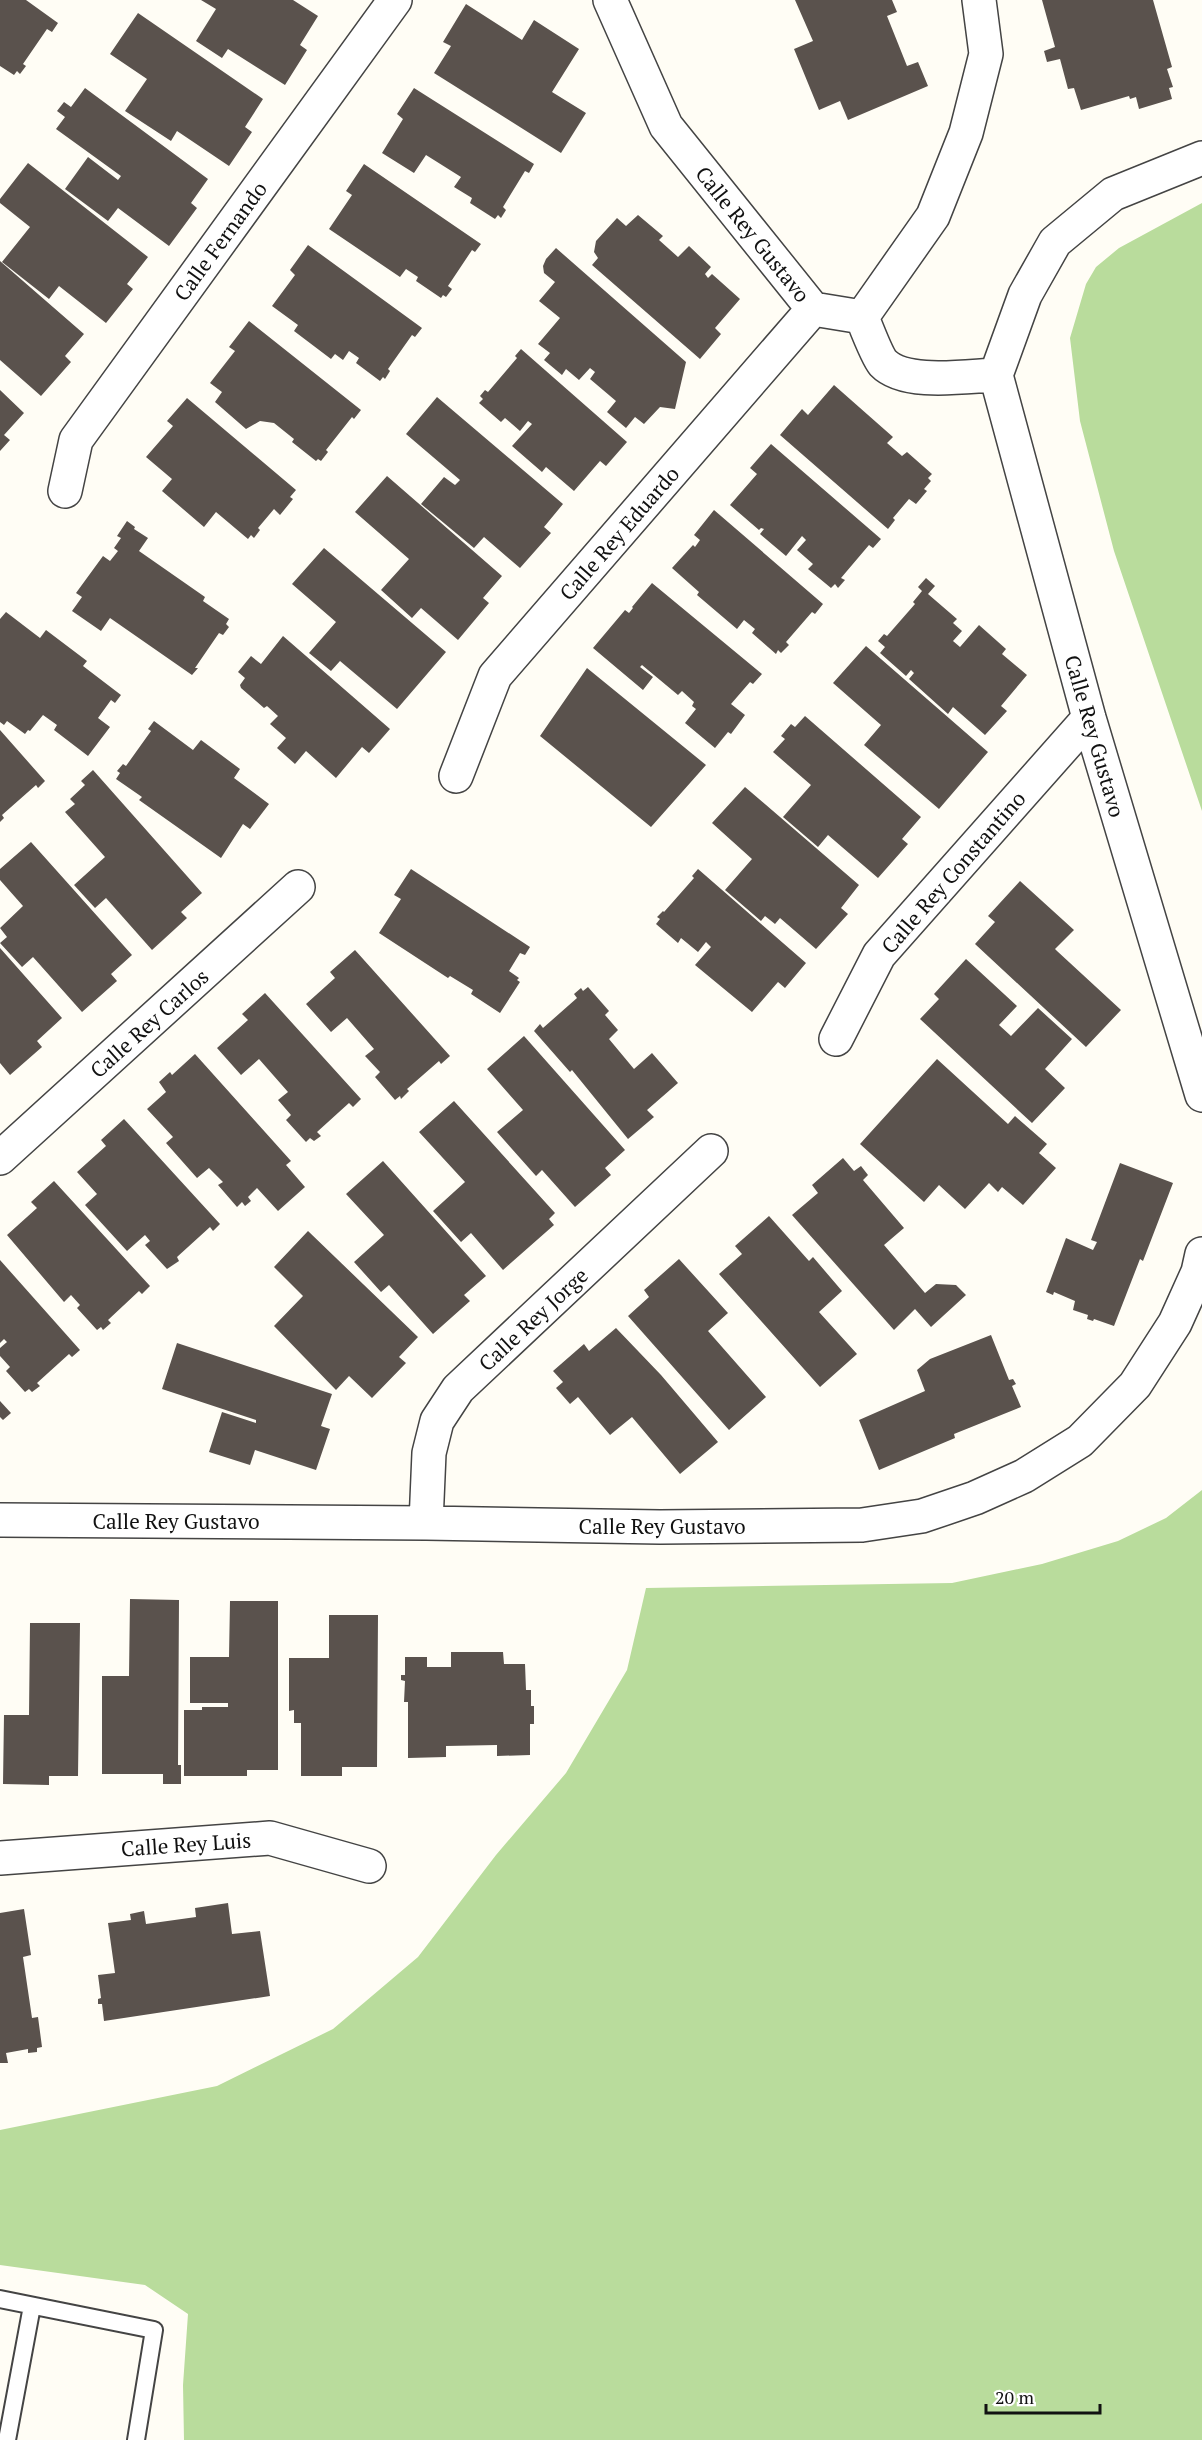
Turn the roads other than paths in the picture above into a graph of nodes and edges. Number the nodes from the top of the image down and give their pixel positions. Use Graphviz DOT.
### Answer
graph roads {
  1 [pos="395,0"];
  2 [pos="610,0"];
  3 [pos="979,0"];
  4 [pos="1202,158"];
  5 [pos="813,309"];
  6 [pos="862,317"];
  7 [pos="996,375"];
  8 [pos="65,491"];
  9 [pos="1089,718"];
  10 [pos="456,776"];
  11 [pos="298,887"];
  12 [pos="836,1039"];
  13 [pos="1202,1095"];
  14 [pos="711,1151"];
  15 [pos="0,1158"];
  16 [pos="1202,1254"];
  17 [pos="0,1520"];
  18 [pos="426,1523"];
  19 [pos="0,1858"];
  20 [pos="369,1866"];
  21 [pos="0,2299"];
  22 [pos="32,2306"];
  23 [pos="7,2440"];
  24 [pos="136,2440"];
  1 -- 8 [label="street, Calle Fernando"];
  2 -- 5 [label="street, Calle Rey Gustavo"];
  3 -- 6 [label="street"];
  4 -- 7 [label="street"];
  5 -- 6 [label="street, Calle Rey Gustavo"];
  5 -- 10 [label="street, Calle Rey Eduardo"];
  6 -- 7 [label="street"];
  7 -- 9 [label="street, Calle Rey Gustavo"];
  9 -- 12 [label="street, Calle Rey Constantino"];
  9 -- 13 [label="street, Calle Rey Gustavo"];
  11 -- 15 [label="street, Calle Rey Carlos"];
  14 -- 18 [label="street, Calle Rey Jorge"];
  16 -- 18 [label="street, Calle Rey Gustavo"];
  17 -- 18 [label="street, Calle Rey Gustavo"];
  19 -- 20 [label="street, Calle Rey Luis"];
  21 -- 22 [label="lane"];
  22 -- 23 [label="lane"];
  22 -- 24 [label="lane"];
}
